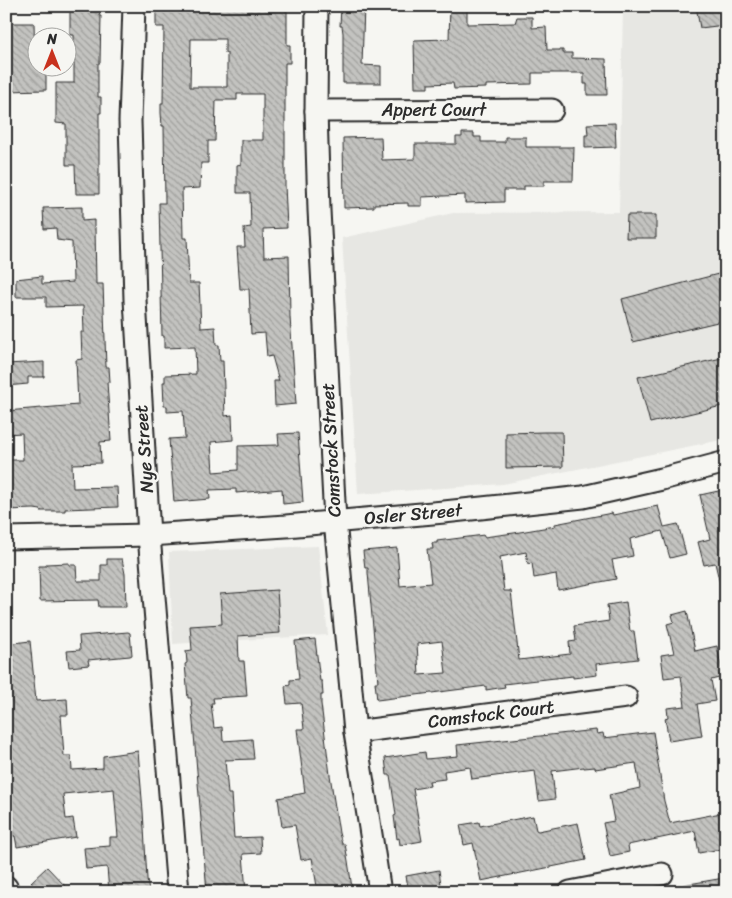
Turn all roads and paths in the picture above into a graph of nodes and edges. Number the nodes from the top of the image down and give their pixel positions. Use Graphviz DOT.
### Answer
graph roads {
  1 [pos="134,6"];
  2 [pos="318,6"];
  3 [pos="552,110"];
  4 [pos="316,111"];
  5 [pos="726,462"];
  6 [pos="335,521"];
  7 [pos="149,534"];
  8 [pos="6,538"];
  9 [pos="626,697"];
  10 [pos="355,732"];
  11 [pos="662,874"];
  12 [pos="6,887"];
  13 [pos="8,892"];
  14 [pos="178,892"];
  15 [pos="380,892"];
  16 [pos="570,892"];
  1 -- 7 [label="street, Nye Street"];
  2 -- 4 [label="street, Comstock Street"];
  3 -- 4 [label="street, Appert Court"];
  4 -- 6 [label="street, Comstock Street"];
  5 -- 6 [label="street, Osler Street"];
  6 -- 7 [label="street, Osler Street"];
  6 -- 10 [label="street, Comstock Street"];
  7 -- 8 [label="street, Osler Street"];
  7 -- 14 [label="street, Nye Street"];
  9 -- 10 [label="street, Comstock Court"];
  10 -- 15 [label="street, Comstock Street"];
  11 -- 16 [label="street"];
  12 -- 13 [label="street"];
}
